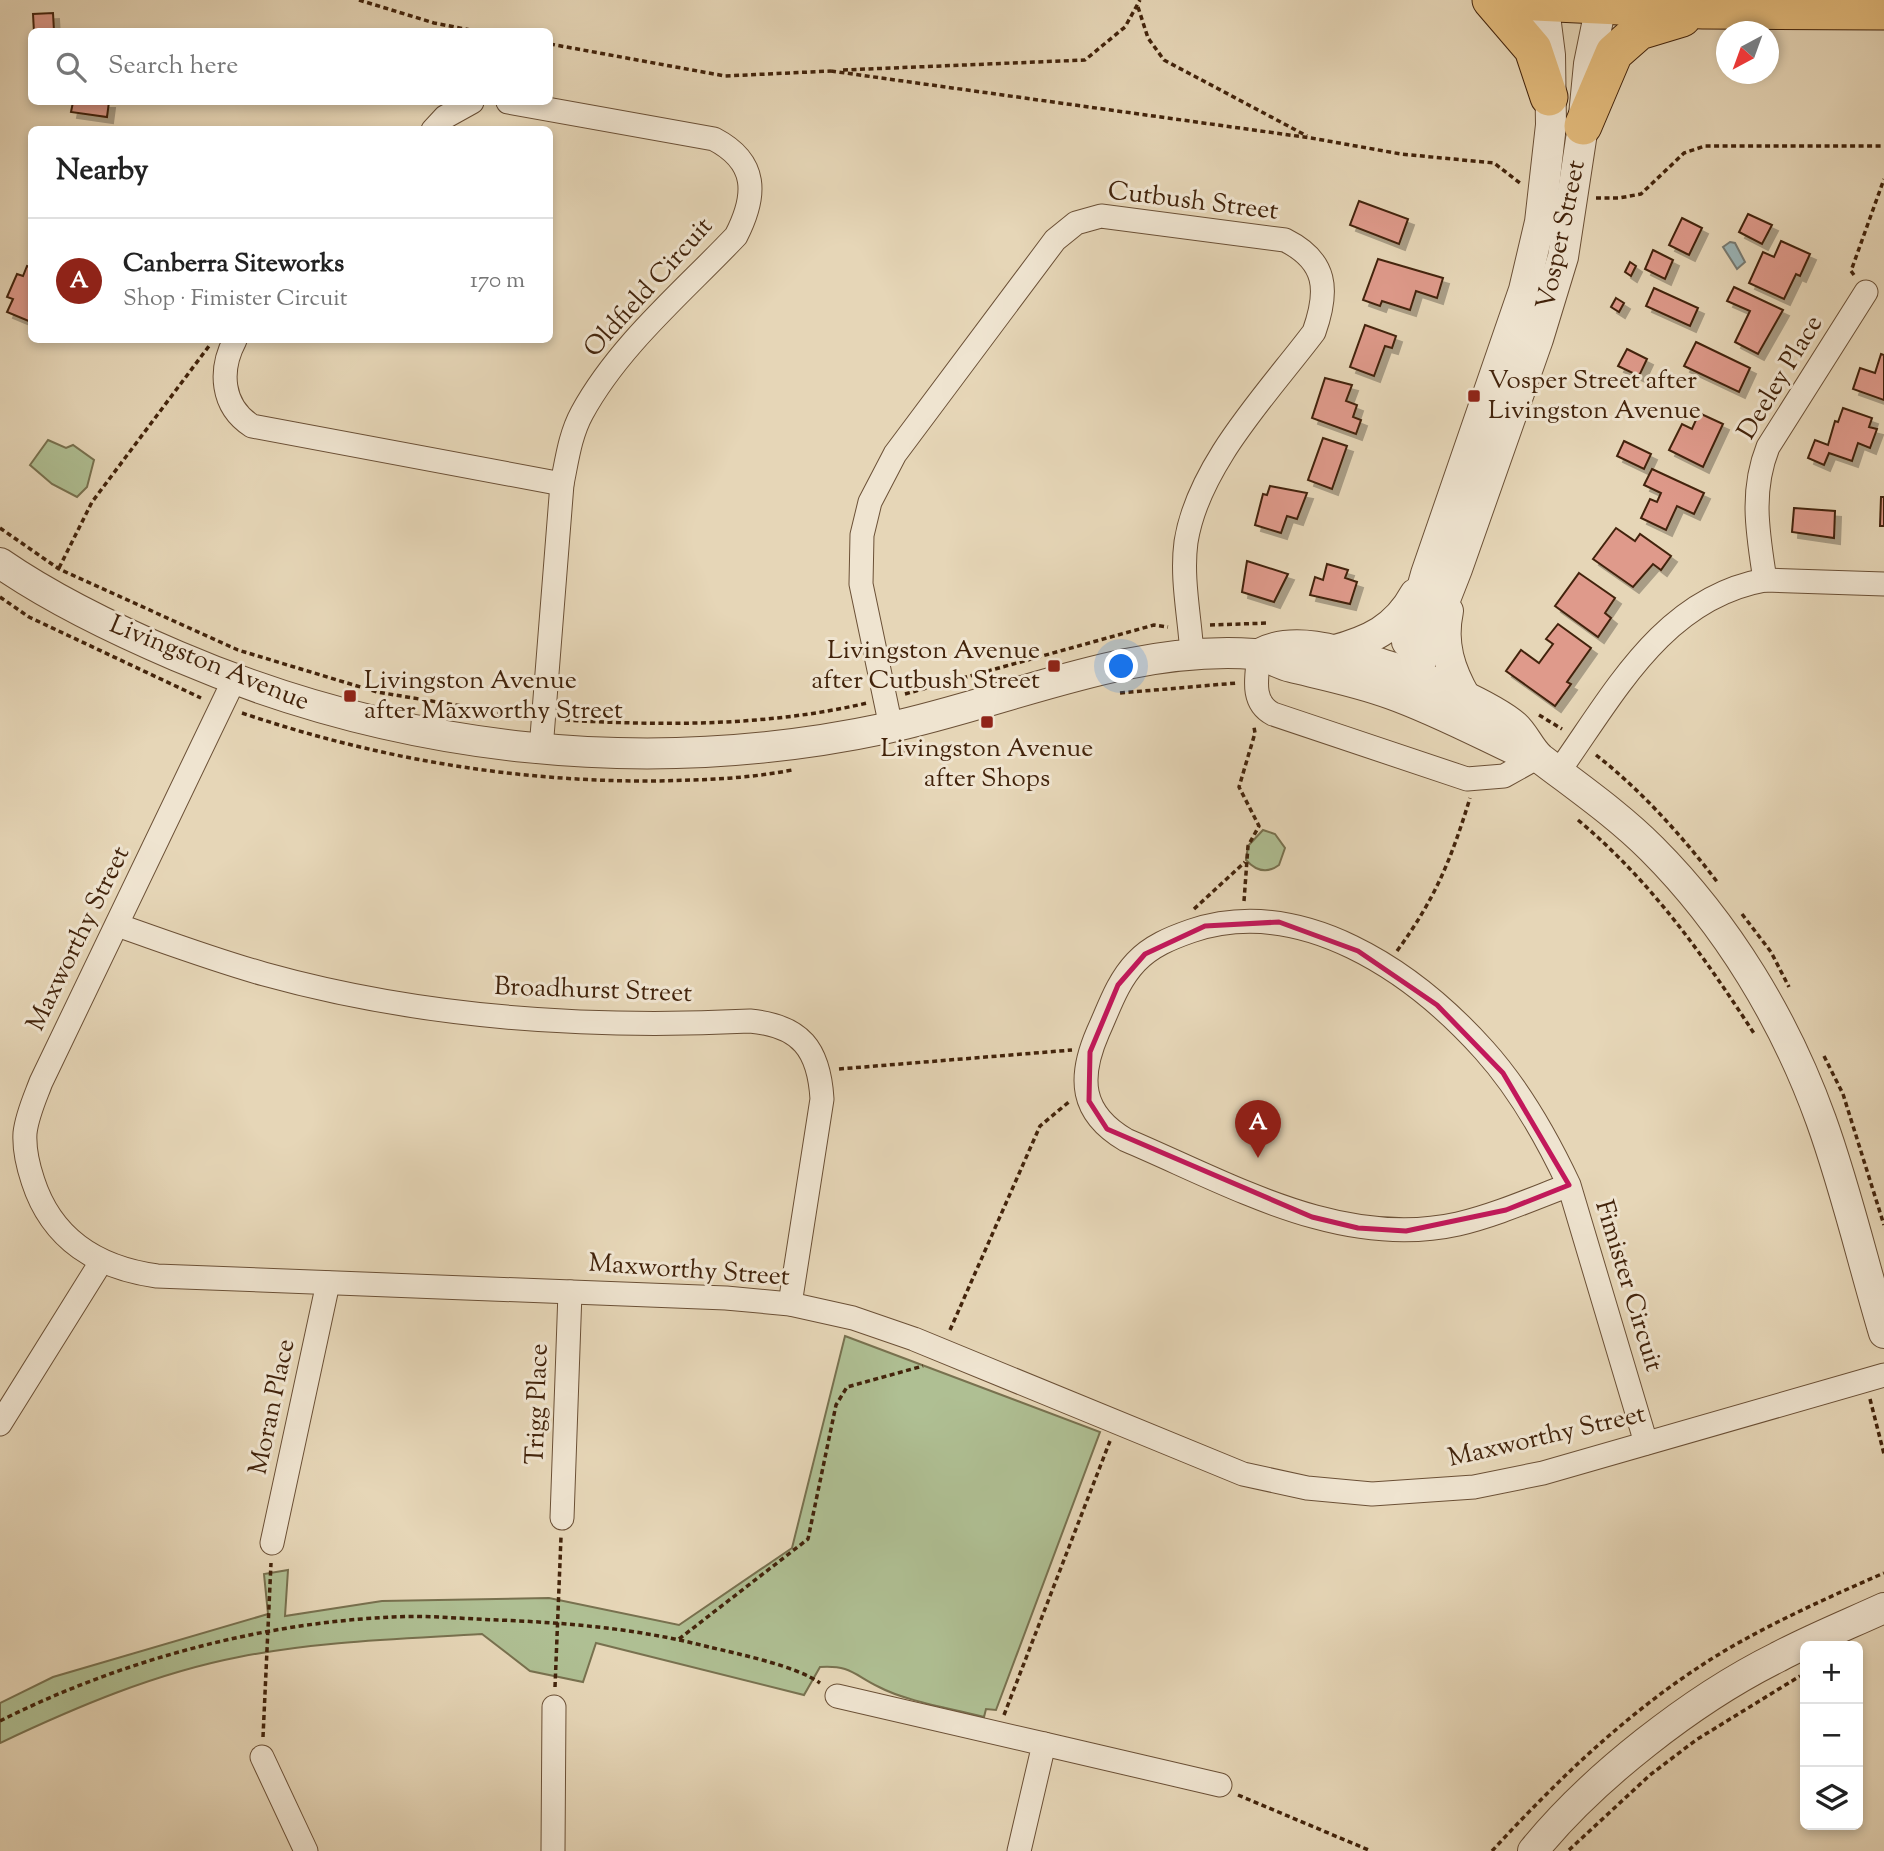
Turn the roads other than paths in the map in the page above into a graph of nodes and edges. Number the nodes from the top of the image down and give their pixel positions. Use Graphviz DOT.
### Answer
graph roads {
  1 [pos="1493,0"];
  2 [pos="1542,2"];
  3 [pos="1601,3"];
  4 [pos="1703,10"];
  5 [pos="1884,11"];
  6 [pos="1549,97"];
  7 [pos="467,105"];
  8 [pos="525,105"];
  9 [pos="437,126"];
  10 [pos="1583,127"];
  11 [pos="1866,292"];
  12 [pos="234,343"];
  13 [pos="562,484"];
  14 [pos="1457,569"];
  15 [pos="1426,574"];
  16 [pos="3,580"];
  17 [pos="1765,580"];
  18 [pos="1884,584"];
  19 [pos="1191,642"];
  20 [pos="1332,651"];
  21 [pos="1252,672"];
  22 [pos="1402,684"];
  23 [pos="228,693"];
  24 [pos="1466,698"];
  25 [pos="892,726"];
  26 [pos="541,749"];
  27 [pos="1549,764"];
  28 [pos="117,925"];
  29 [pos="1569,1185"];
  30 [pos="101,1262"];
  31 [pos="328,1283"];
  32 [pos="570,1292"];
  33 [pos="790,1304"];
  34 [pos="1884,1333"];
  35 [pos="1875,1377"];
  36 [pos="0,1424"];
  37 [pos="1646,1443"];
  38 [pos="562,1518"];
  39 [pos="272,1543"];
  40 [pos="1884,1608"];
  41 [pos="837,1696"];
  42 [pos="554,1707"];
  43 [pos="1044,1744"];
  44 [pos="262,1757"];
  45 [pos="1230,1790"];
  46 [pos="306,1851"];
  47 [pos="553,1851"];
  48 [pos="1019,1851"];
  49 [pos="1533,1851"];
  1 -- 2 [label="main road"];
  1 -- 6 [label="main road"];
  2 -- 3 [label="main road"];
  2 -- 6 [label="street, Vosper Street"];
  3 -- 4 [label="main road"];
  3 -- 10 [label="street, Vosper Street"];
  4 -- 5 [label="main road"];
  4 -- 10 [label="main road"];
  6 -- 15 [label="street, Vosper Street"];
  7 -- 9 [label="street"];
  8 -- 13 [label="street, Oldfield Circuit"];
  10 -- 14 [label="street, Vosper Street"];
  11 -- 17 [label="street, Deeley Place"];
  12 -- 13 [label="street"];
  13 -- 26 [label="street, Oldfield Circuit"];
  14 -- 22 [label="street, Vosper Street"];
  14 -- 24 [label="street"];
  15 -- 20 [label="street"];
  15 -- 22 [label="street, Vosper Street"];
  16 -- 23 [label="street, Livingston Avenue"];
  17 -- 18 [label="street"];
  17 -- 27 [label="street"];
  19 -- 21 [label="street, Livingston Avenue"];
  19 -- 25 [label="street, Livingston Avenue"];
  19 -- 25 [label="street, Cutbush Street"];
  20 -- 21 [label="street, Livingston Avenue"];
  20 -- 22 [label="street, Livingston Avenue"];
  21 -- 22 [label="street, Livingston Avenue"];
  21 -- 27 [label="street"];
  22 -- 24 [label="street, Livingston Avenue"];
  22 -- 27 [label="street, Livingston Avenue"];
  23 -- 26 [label="street, Livingston Avenue"];
  23 -- 28 [label="street, Maxworthy Street"];
  24 -- 27 [label="street, Livingston Avenue"];
  25 -- 26 [label="street, Livingston Avenue"];
  27 -- 34 [label="street, Livingston Avenue"];
  28 -- 30 [label="street, Maxworthy Street"];
  28 -- 33 [label="street, Broadhurst Street"];
  29 -- 29 [label="street, Fimister Circuit"];
  29 -- 37 [label="street, Fimister Circuit"];
  30 -- 31 [label="street, Maxworthy Street"];
  30 -- 36 [label="street"];
  31 -- 32 [label="street, Maxworthy Street"];
  31 -- 39 [label="street, Moran Place"];
  32 -- 33 [label="street, Maxworthy Street"];
  32 -- 38 [label="street, Trigg Place"];
  33 -- 37 [label="street, Maxworthy Street"];
  35 -- 37 [label="street, Maxworthy Street"];
  40 -- 49 [label="street"];
  41 -- 43 [label="street"];
  42 -- 47 [label="street"];
  43 -- 45 [label="street"];
  43 -- 48 [label="street"];
  44 -- 46 [label="street"];
}
